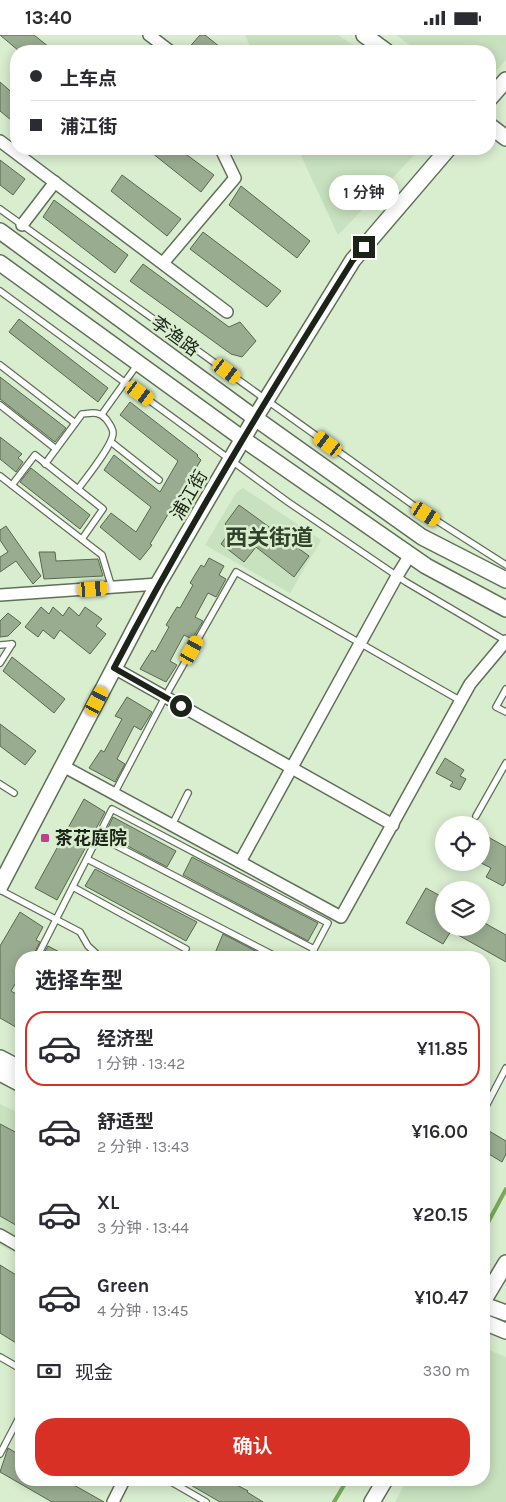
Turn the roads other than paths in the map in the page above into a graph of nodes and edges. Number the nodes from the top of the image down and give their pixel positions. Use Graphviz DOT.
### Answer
graph roads {
  1 [pos="149,35"];
  2 [pos="364,35"];
  3 [pos="162,45"];
  4 [pos="378,45"];
  5 [pos="506,79"];
  6 [pos="496,91"];
  7 [pos="19,155"];
  8 [pos="225,155"];
  9 [pos="443,155"];
  10 [pos="55,182"];
  11 [pos="0,209"];
  12 [pos="22,225"];
  13 [pos="0,231"];
  14 [pos="0,263"];
  15 [pos="163,263"];
  16 [pos="0,291"];
  17 [pos="227,312"];
  18 [pos="138,363"];
  19 [pos="0,365"];
  20 [pos="125,382"];
  21 [pos="267,400"];
  22 [pos="0,405"];
  23 [pos="102,415"];
  24 [pos="255,418"];
  25 [pos="76,423"];
  26 [pos="243,439"];
  27 [pos="111,442"];
  28 [pos="56,449"];
  29 [pos="231,459"];
  30 [pos="45,464"];
  31 [pos="0,476"];
  32 [pos="159,479"];
  33 [pos="12,485"];
  34 [pos="78,489"];
  35 [pos="82,539"];
  36 [pos="410,555"];
  37 [pos="506,565"];
  38 [pos="397,576"];
  39 [pos="506,580"];
  40 [pos="158,584"];
  41 [pos="112,588"];
  42 [pos="0,595"];
  43 [pos="506,609"];
  44 [pos="506,641"];
  45 [pos="360,643"];
  46 [pos="0,645"];
  47 [pos="0,663"];
  48 [pos="114,668"];
  49 [pos="506,689"];
  50 [pos="165,697"];
  51 [pos="461,701"];
  52 [pos="506,712"];
  53 [pos="506,763"];
  54 [pos="63,766"];
  55 [pos="291,768"];
  56 [pos="0,784"];
  57 [pos="14,793"];
  58 [pos="188,793"];
  59 [pos="114,794"];
  60 [pos="476,816"];
  61 [pos="172,825"];
  62 [pos="392,825"];
  63 [pos="98,836"];
  64 [pos="87,859"];
  65 [pos="240,862"];
  66 [pos="0,886"];
  67 [pos="73,887"];
  68 [pos="0,890"];
  69 [pos="56,919"];
  70 [pos="186,949"];
  71 [pos="314,949"];
  72 [pos="40,951"];
  73 [pos="93,951"];
  74 [pos="265,951"];
  75 [pos="0,1058"];
  76 [pos="15,1066"];
  77 [pos="506,1068"];
  78 [pos="0,1073"];
  79 [pos="15,1081"];
  80 [pos="490,1098"];
  81 [pos="0,1235"];
  82 [pos="15,1244"];
  83 [pos="506,1263"];
  84 [pos="490,1290"];
  85 [pos="490,1307"];
  86 [pos="506,1313"];
  87 [pos="490,1324"];
  88 [pos="506,1331"];
  89 [pos="0,1357"];
  90 [pos="15,1366"];
  91 [pos="15,1425"];
  92 [pos="0,1454"];
  93 [pos="121,1486"];
  94 [pos="178,1486"];
  95 [pos="381,1486"];
  96 [pos="113,1502"];
  97 [pos="206,1502"];
  98 [pos="372,1502"];
  1 -- 3 [label="street"];
  2 -- 4 [label="main road"];
  5 -- 6 [label="main road"];
  7 -- 10 [label="street"];
  8 -- 15 [label="street"];
  9 -- 21 [label="main road, 浦江街"];
  10 -- 12 [label="street"];
  10 -- 15 [label="street"];
  11 -- 12 [label="lane"];
  12 -- 21 [label="lane"];
  13 -- 24 [label="main road, 李渔路"];
  14 -- 18 [label="main road"];
  15 -- 17 [label="street"];
  16 -- 20 [label="lane"];
  18 -- 20 [label="lane"];
  18 -- 26 [label="main road"];
  19 -- 25 [label="lane"];
  20 -- 23 [label="lane"];
  20 -- 29 [label="lane"];
  21 -- 24 [label="main road, 浦江街"];
  21 -- 37 [label="lane"];
  22 -- 28 [label="lane"];
  23 -- 25 [label="lane"];
  23 -- 27 [label="lane"];
  24 -- 26 [label="main road, 浦江街"];
  24 -- 39 [label="main road, 李渔路"];
  25 -- 28 [label="lane"];
  26 -- 29 [label="main road, 浦江街"];
  26 -- 36 [label="main road"];
  27 -- 32 [label="lane"];
  27 -- 34 [label="lane"];
  28 -- 30 [label="lane"];
  29 -- 38 [label="lane"];
  29 -- 40 [label="main road, 浦江街"];
  30 -- 33 [label="lane"];
  30 -- 34 [label="lane"];
  31 -- 33 [label="lane"];
  33 -- 35 [label="lane"];
  34 -- 35 [label="lane"];
  35 -- 41 [label="lane"];
  36 -- 38 [label="street"];
  36 -- 43 [label="main road"];
  38 -- 44 [label="lane"];
  38 -- 45 [label="street"];
  40 -- 41 [label="street"];
  40 -- 48 [label="main road, 浦江街"];
  41 -- 42 [label="street"];
  44 -- 51 [label="street"];
  45 -- 50 [label="lane"];
  45 -- 51 [label="lane"];
  45 -- 55 [label="street"];
  46 -- 47 [label="lane"];
  48 -- 50 [label="street"];
  48 -- 54 [label="main road, 浦江街"];
  49 -- 52 [label="lane"];
  50 -- 55 [label="street"];
  50 -- 59 [label="lane"];
  51 -- 62 [label="street"];
  53 -- 60 [label="lane"];
  54 -- 59 [label="street"];
  54 -- 66 [label="main road, 浦江街"];
  55 -- 62 [label="street"];
  55 -- 65 [label="street"];
  56 -- 57 [label="lane"];
  58 -- 61 [label="lane"];
  59 -- 61 [label="street"];
  61 -- 65 [label="street"];
  62 -- 65 [label="street"];
  63 -- 64 [label="lane"];
  63 -- 71 [label="lane"];
  63 -- 71 [label="lane"];
  64 -- 67 [label="lane"];
  64 -- 74 [label="lane"];
  67 -- 69 [label="lane"];
  67 -- 70 [label="lane"];
  68 -- 69 [label="lane"];
  69 -- 72 [label="lane"];
  69 -- 73 [label="lane"];
  75 -- 76 [label="main road"];
  77 -- 80 [label="lane"];
  78 -- 79 [label="main road"];
  81 -- 82 [label="street"];
  83 -- 84 [label="main road"];
  85 -- 86 [label="main road"];
  87 -- 88 [label="main road"];
  89 -- 90 [label="lane"];
  91 -- 92 [label="lane"];
  93 -- 96 [label="street"];
  94 -- 97 [label="lane"];
  95 -- 98 [label="main road"];
}
